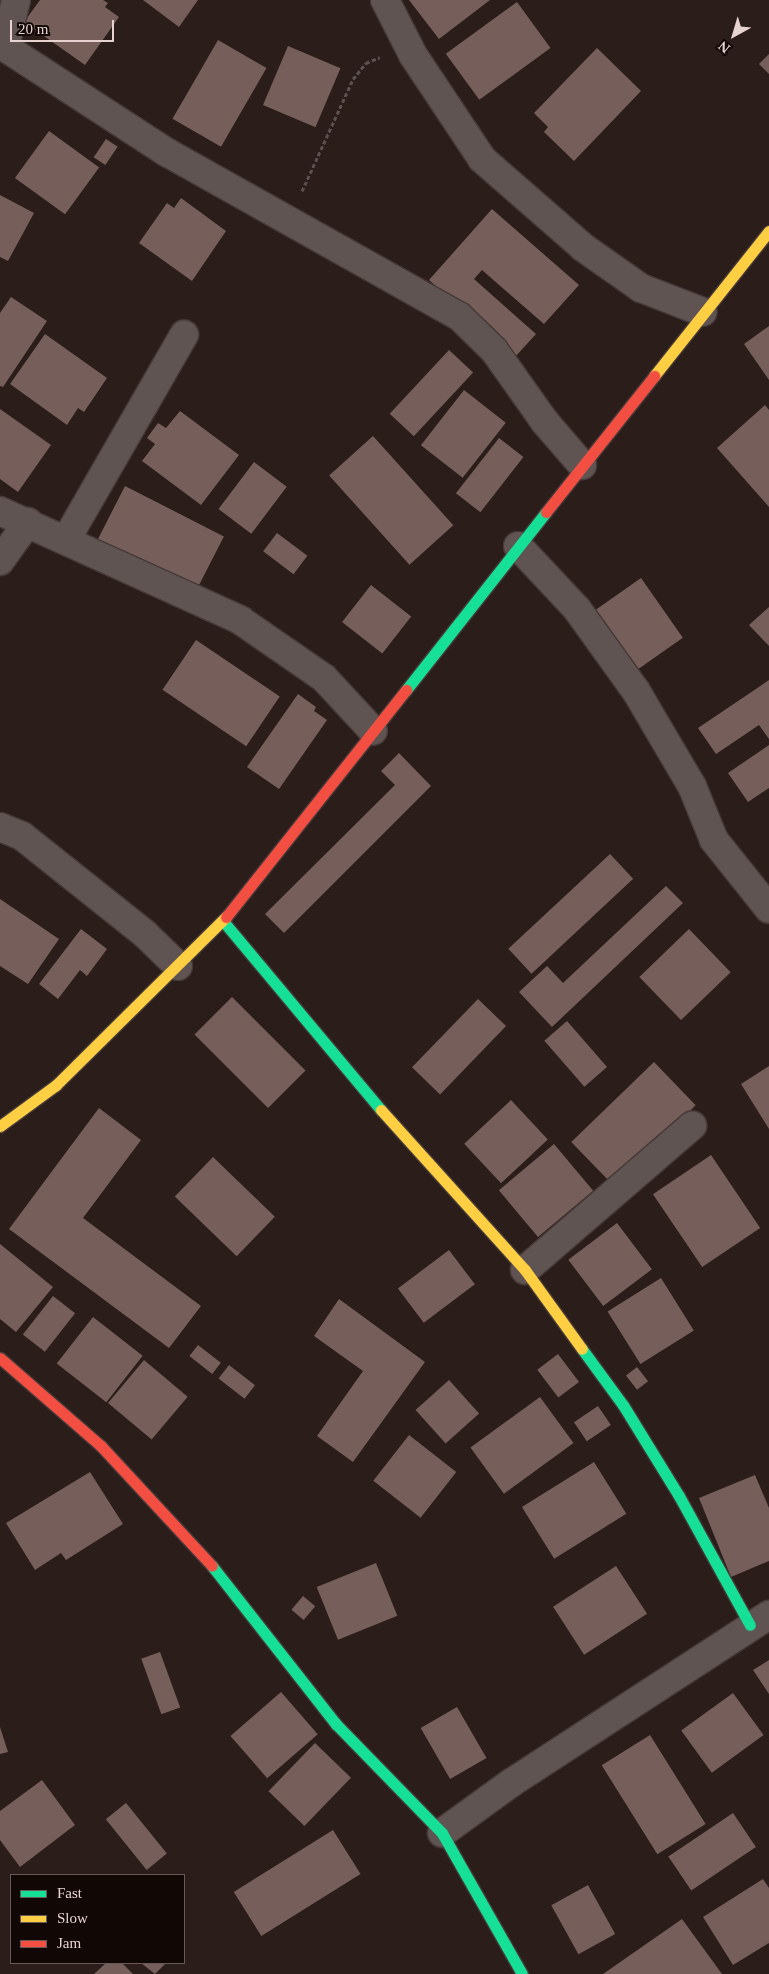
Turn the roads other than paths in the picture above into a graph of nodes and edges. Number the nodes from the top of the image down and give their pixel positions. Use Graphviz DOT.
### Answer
graph roads {
  1 [pos="16,0"];
  2 [pos="385,0"];
  3 [pos="3,45"];
  4 [pos="769,231"];
  5 [pos="703,312"];
  6 [pos="184,335"];
  7 [pos="582,465"];
  8 [pos="0,511"];
  9 [pos="28,522"];
  10 [pos="66,540"];
  11 [pos="518,546"];
  12 [pos="0,560"];
  13 [pos="374,731"];
  14 [pos="0,827"];
  15 [pos="769,909"];
  16 [pos="223,921"];
  17 [pos="178,966"];
  18 [pos="0,1126"];
  19 [pos="692,1126"];
  20 [pos="525,1270"];
  21 [pos="0,1358"];
  22 [pos="759,1620"];
  23 [pos="442,1833"];
  24 [pos="522,1974"];
  1 -- 3 [label="street"];
  2 -- 5 [label="street"];
  3 -- 7 [label="street"];
  4 -- 5 [label="street"];
  5 -- 7 [label="street"];
  6 -- 10 [label="street"];
  7 -- 11 [label="street"];
  8 -- 9 [label="street"];
  9 -- 10 [label="street"];
  9 -- 12 [label="street"];
  10 -- 13 [label="street"];
  11 -- 13 [label="street"];
  11 -- 15 [label="street"];
  13 -- 16 [label="street"];
  14 -- 17 [label="street"];
  16 -- 17 [label="street"];
  16 -- 20 [label="street"];
  17 -- 18 [label="street"];
  19 -- 20 [label="street"];
  20 -- 22 [label="street"];
  21 -- 23 [label="street"];
  22 -- 23 [label="street"];
  23 -- 24 [label="street"];
}
